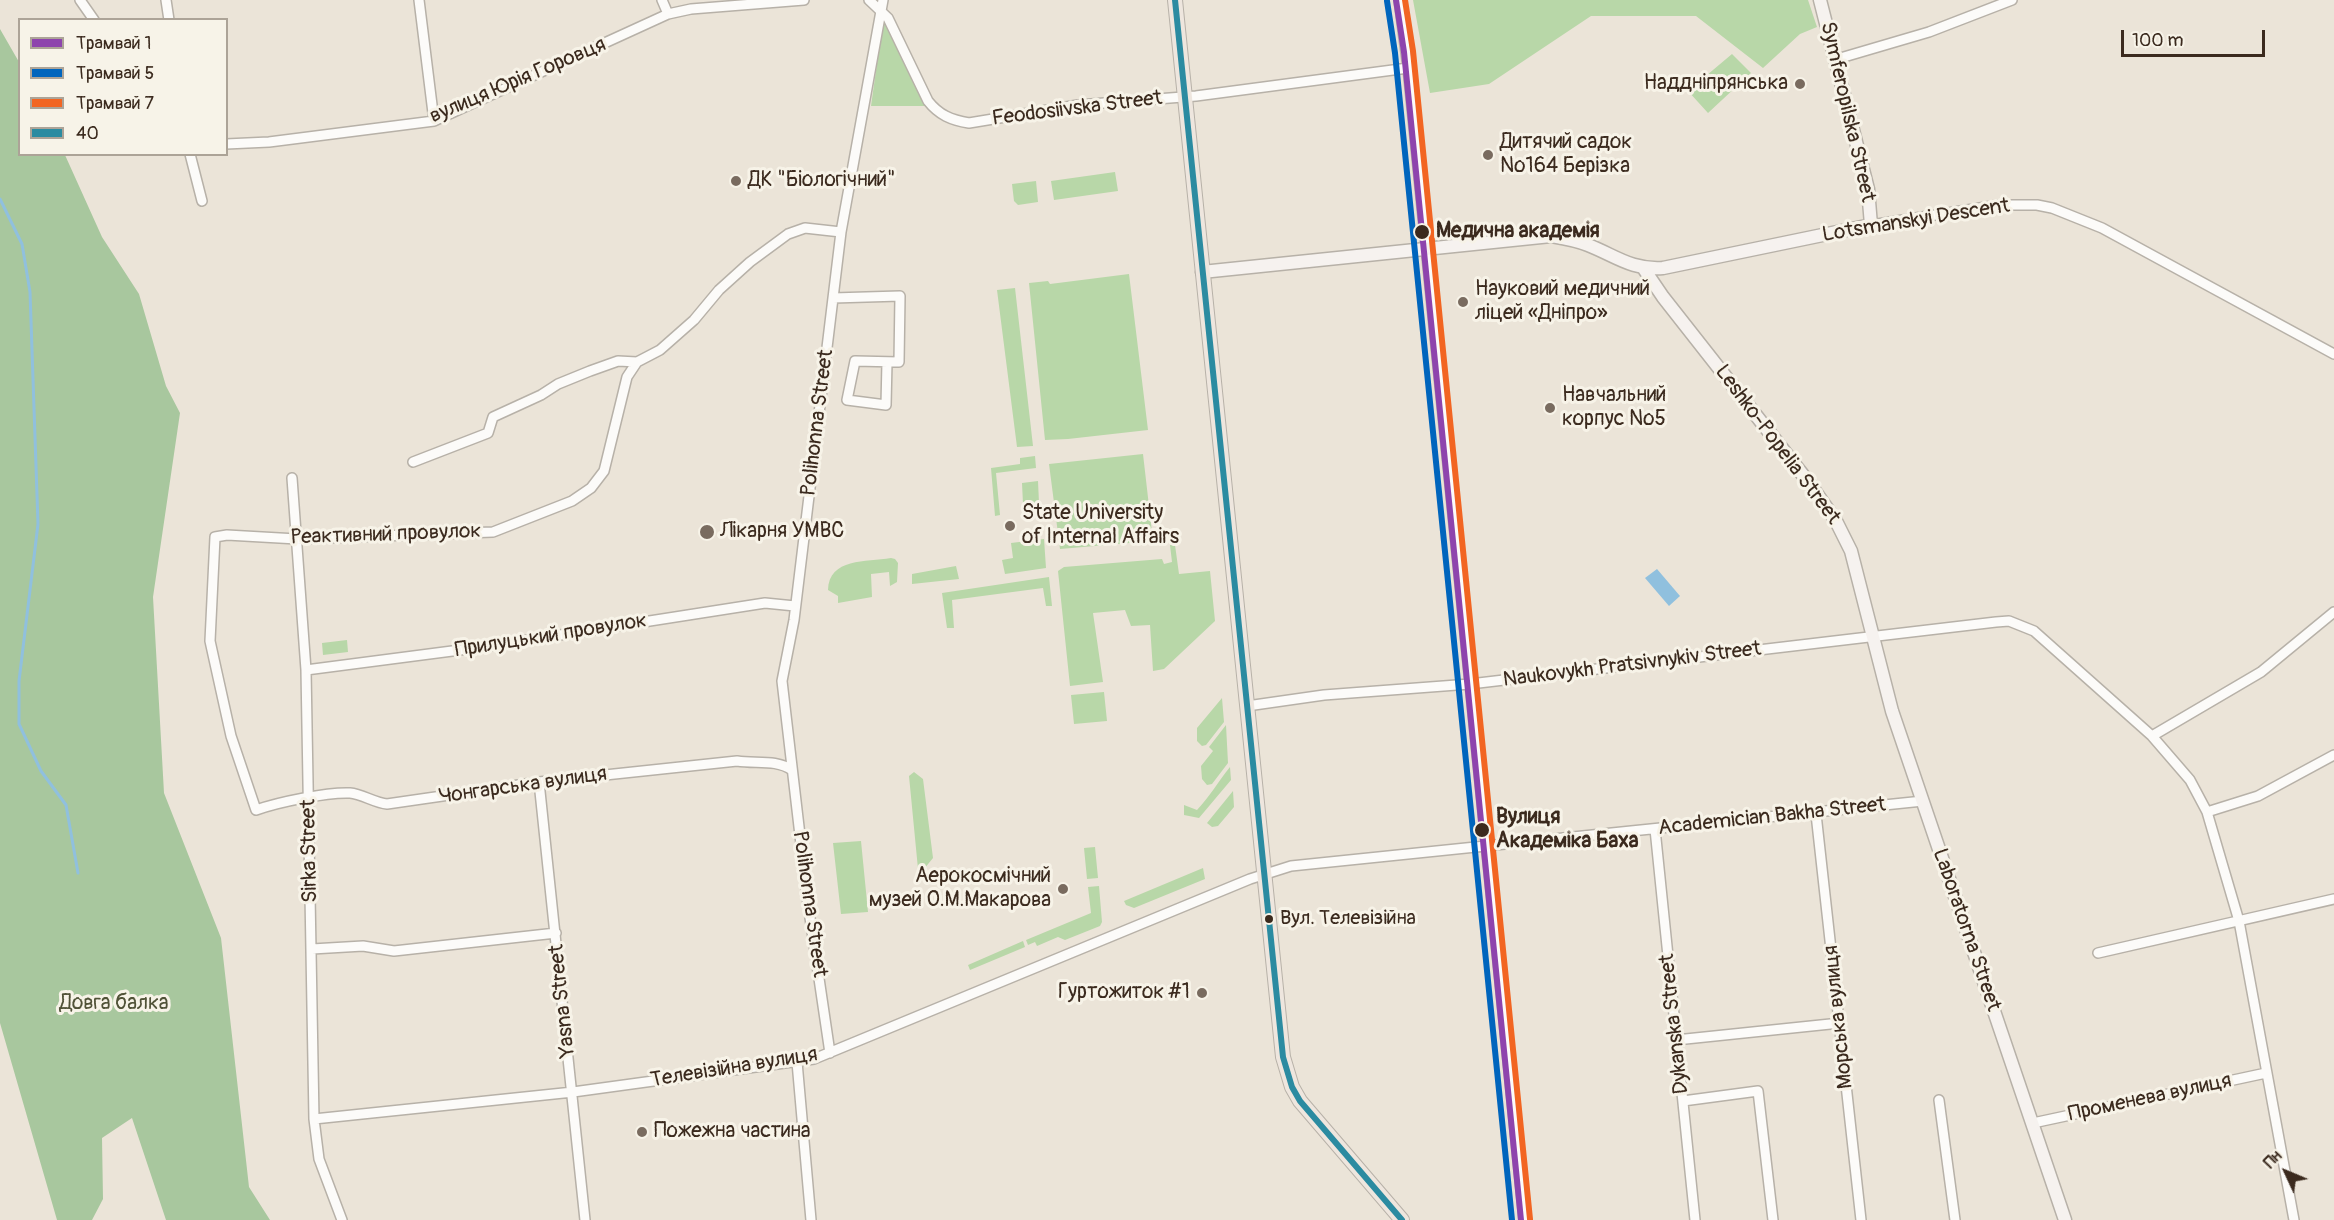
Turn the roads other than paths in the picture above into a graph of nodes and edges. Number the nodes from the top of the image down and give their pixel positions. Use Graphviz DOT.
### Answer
graph roads {
  1 [pos="80,0"];
  2 [pos="166,0"];
  3 [pos="419,0"];
  4 [pos="662,0"];
  5 [pos="804,0"];
  6 [pos="869,0"];
  7 [pos="1174,0"];
  8 [pos="1399,0"];
  9 [pos="1820,0"];
  10 [pos="2012,0"];
  11 [pos="882,4"];
  12 [pos="668,14"];
  13 [pos="93,18"];
  14 [pos="169,18"];
  15 [pos="1837,59"];
  16 [pos="1408,68"];
  17 [pos="1184,96"];
  18 [pos="434,121"];
  19 [pos="228,144"];
  20 [pos="191,156"];
  21 [pos="202,201"];
  22 [pos="1871,225"];
  23 [pos="841,232"];
  24 [pos="1426,249"];
  25 [pos="1644,269"];
  26 [pos="1202,272"];
  27 [pos="833,298"];
  28 [pos="2334,354"];
  29 [pos="638,362"];
  30 [pos="886,362"];
  31 [pos="413,462"];
  32 [pos="292,478"];
  33 [pos="297,539"];
  34 [pos="795,606"];
  35 [pos="2334,612"];
  36 [pos="1874,637"];
  37 [pos="306,670"];
  38 [pos="1470,684"];
  39 [pos="1246,706"];
  40 [pos="2152,736"];
  41 [pos="2334,755"];
  42 [pos="792,770"];
  43 [pos="539,782"];
  44 [pos="309,799"];
  45 [pos="1923,801"];
  46 [pos="256,810"];
  47 [pos="2207,812"];
  48 [pos="1816,814"];
  49 [pos="1654,828"];
  50 [pos="1486,846"];
  51 [pos="1264,874"];
  52 [pos="2334,899"];
  53 [pos="2239,921"];
  54 [pos="556,933"];
  55 [pos="312,949"];
  56 [pos="2098,953"];
  57 [pos="1839,1023"];
  58 [pos="1677,1041"];
  59 [pos="830,1053"];
  60 [pos="797,1062"];
  61 [pos="2266,1073"];
  62 [pos="573,1092"];
  63 [pos="1940,1100"];
  64 [pos="1683,1101"];
  65 [pos="314,1119"];
  66 [pos="2033,1123"];
  67 [pos="342,1220"];
  68 [pos="585,1220"];
  69 [pos="811,1220"];
  70 [pos="1402,1220"];
  71 [pos="1524,1220"];
  72 [pos="1695,1220"];
  73 [pos="1773,1220"];
  74 [pos="1861,1220"];
  75 [pos="1955,1220"];
  76 [pos="2065,1220"];
  77 [pos="2294,1220"];
  1 -- 13 [label="street"];
  2 -- 14 [label="street"];
  3 -- 18 [label="street"];
  4 -- 12 [label="street"];
  5 -- 12 [label="street, вулиця Юрія Горовця"];
  6 -- 11 [label="street"];
  7 -- 17 [label="main road"];
  8 -- 16 [label="street"];
  9 -- 15 [label="main road, Symferopilska Street"];
  10 -- 15 [label="street"];
  11 -- 17 [label="street, Feodosiivska Street"];
  11 -- 23 [label="street, Polihonna Street"];
  12 -- 18 [label="street, вулиця Юрія Горовця"];
  15 -- 22 [label="main road, Symferopilska Street"];
  16 -- 17 [label="street, Feodosiivska Street"];
  16 -- 24 [label="street"];
  17 -- 26 [label="main road"];
  18 -- 19 [label="street, вулиця Юрія Горовця"];
  20 -- 21 [label="street"];
  22 -- 25 [label="main road, Lotsmanskyi Descent"];
  22 -- 28 [label="street, Lotsmanskyi Descent"];
  23 -- 27 [label="street, Polihonna Street"];
  23 -- 29 [label="street"];
  24 -- 25 [label="main road"];
  24 -- 26 [label="main road"];
  24 -- 38 [label="street"];
  25 -- 36 [label="main road, Leshko-Popelia Street"];
  26 -- 39 [label="main road"];
  27 -- 30 [label="street"];
  27 -- 34 [label="street, Polihonna Street"];
  29 -- 31 [label="street"];
  29 -- 33 [label="street, Реактивний провулок"];
  30 -- 30 [label="street"];
  32 -- 33 [label="street, Sirka Street"];
  33 -- 37 [label="street, Sirka Street"];
  33 -- 46 [label="street, Реактивний провулок"];
  34 -- 37 [label="street, Прилуцький провулок"];
  34 -- 42 [label="street, Polihonna Street"];
  35 -- 40 [label="street"];
  36 -- 38 [label="street, Naukovykh Pratsivnykiv Street"];
  36 -- 40 [label="street"];
  36 -- 45 [label="main road, Laboratorna Street"];
  37 -- 44 [label="street, Sirka Street"];
  38 -- 39 [label="street, Naukovykh Pratsivnykiv Street"];
  38 -- 50 [label="street"];
  39 -- 51 [label="main road"];
  40 -- 47 [label="street"];
  41 -- 47 [label="street"];
  42 -- 43 [label="street, Чонгарська вулиця"];
  42 -- 59 [label="street, Polihonna Street"];
  43 -- 44 [label="street, Чонгарська вулиця"];
  43 -- 54 [label="street, Yasna Street"];
  44 -- 46 [label="street, Чонгарська вулиця"];
  44 -- 55 [label="street, Sirka Street"];
  45 -- 48 [label="street, Academician Bakha Street"];
  45 -- 66 [label="main road, Laboratorna Street"];
  47 -- 53 [label="street"];
  48 -- 49 [label="street, Academician Bakha Street"];
  48 -- 57 [label="street, Морська вулиця"];
  49 -- 50 [label="street, Academician Bakha Street"];
  49 -- 58 [label="street, Dykanska Street"];
  50 -- 51 [label="street, Academician Bakha Street"];
  50 -- 71 [label="street"];
  51 -- 59 [label="street, Телевізійна вулиця"];
  51 -- 70 [label="main road"];
  52 -- 53 [label="street"];
  53 -- 56 [label="street"];
  53 -- 61 [label="street"];
  54 -- 55 [label="street"];
  54 -- 62 [label="street, Yasna Street"];
  55 -- 65 [label="street, Sirka Street"];
  57 -- 58 [label="street"];
  57 -- 74 [label="street, Морська вулиця"];
  58 -- 64 [label="street, Dykanska Street"];
  59 -- 60 [label="street, Телевізійна вулиця"];
  60 -- 62 [label="street, Телевізійна вулиця"];
  60 -- 69 [label="street"];
  61 -- 66 [label="street, Променева вулиця"];
  61 -- 77 [label="street"];
  62 -- 65 [label="street, Телевізійна вулиця"];
  62 -- 68 [label="street, Yasna Street"];
  63 -- 75 [label="street"];
  64 -- 72 [label="street, Dykanska Street"];
  64 -- 73 [label="street"];
  65 -- 67 [label="street, Sirka Street"];
  66 -- 76 [label="main road, Laboratorna Street"];
}
